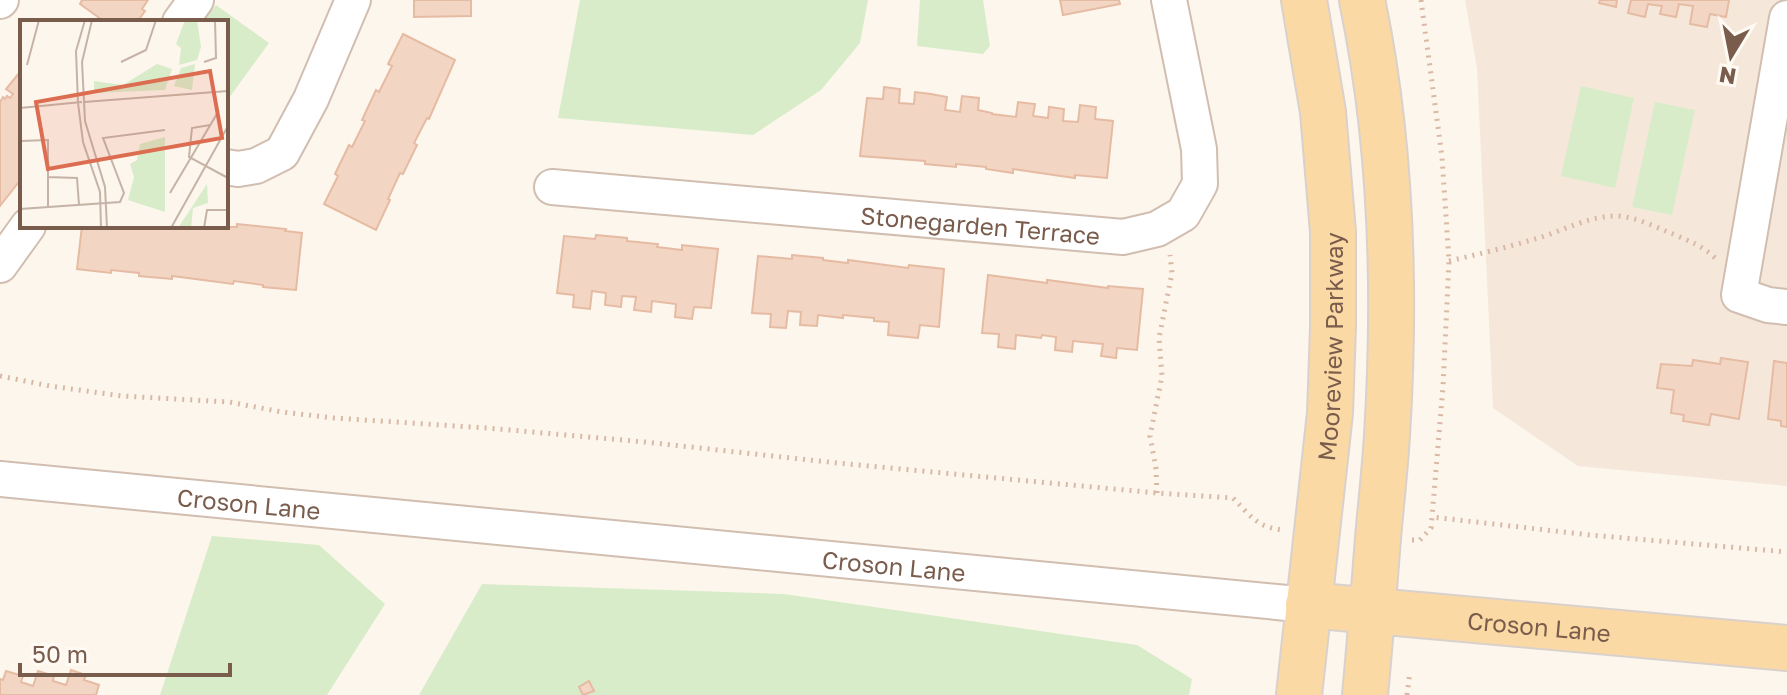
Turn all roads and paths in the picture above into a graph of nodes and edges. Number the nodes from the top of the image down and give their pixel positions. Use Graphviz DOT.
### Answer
graph roads {
  1 [pos="196,0"];
  2 [pos="353,0"];
  3 [pos="1169,0"];
  4 [pos="1304,0"];
  5 [pos="1362,0"];
  6 [pos="1421,0"];
  7 [pos="1787,18"];
  8 [pos="181,20"];
  9 [pos="228,167"];
  10 [pos="552,187"];
  11 [pos="27,228"];
  12 [pos="1157,229"];
  13 [pos="1449,261"];
  14 [pos="0,265"];
  15 [pos="1741,282"];
  16 [pos="1787,307"];
  17 [pos="0,376"];
  18 [pos="0,479"];
  19 [pos="1157,493"];
  20 [pos="1432,517"];
  21 [pos="1315,534"];
  22 [pos="1378,539"];
  23 [pos="1787,552"];
  24 [pos="1308,605"];
  25 [pos="1373,612"];
  26 [pos="1787,648"];
  27 [pos="1410,672"];
  28 [pos="1299,695"];
  29 [pos="1365,695"];
  30 [pos="1407,695"];
  1 -- 8 [label="street"];
  2 -- 9 [label="street"];
  3 -- 12 [label="street, Stonegarden Terrace"];
  4 -- 21 [label="main road, Mooreview Parkway"];
  5 -- 22 [label="main road"];
  6 -- 13 [label="path"];
  7 -- 15 [label="street"];
  10 -- 12 [label="street, Stonegarden Terrace"];
  11 -- 14 [label="street"];
  12 -- 19 [label="path"];
  13 -- 15 [label="path"];
  13 -- 20 [label="path"];
  15 -- 16 [label="street"];
  17 -- 19 [label="path"];
  18 -- 24 [label="street, Croson Lane"];
  19 -- 21 [label="path"];
  20 -- 22 [label="path"];
  20 -- 23 [label="path"];
  21 -- 24 [label="main road, Mooreview Parkway"];
  22 -- 25 [label="main road"];
  24 -- 25 [label="main road, Croson Lane"];
  24 -- 28 [label="main road, Mooreview Parkway"];
  25 -- 26 [label="main road, Croson Lane"];
  25 -- 29 [label="main road"];
  27 -- 30 [label="path"];
}
